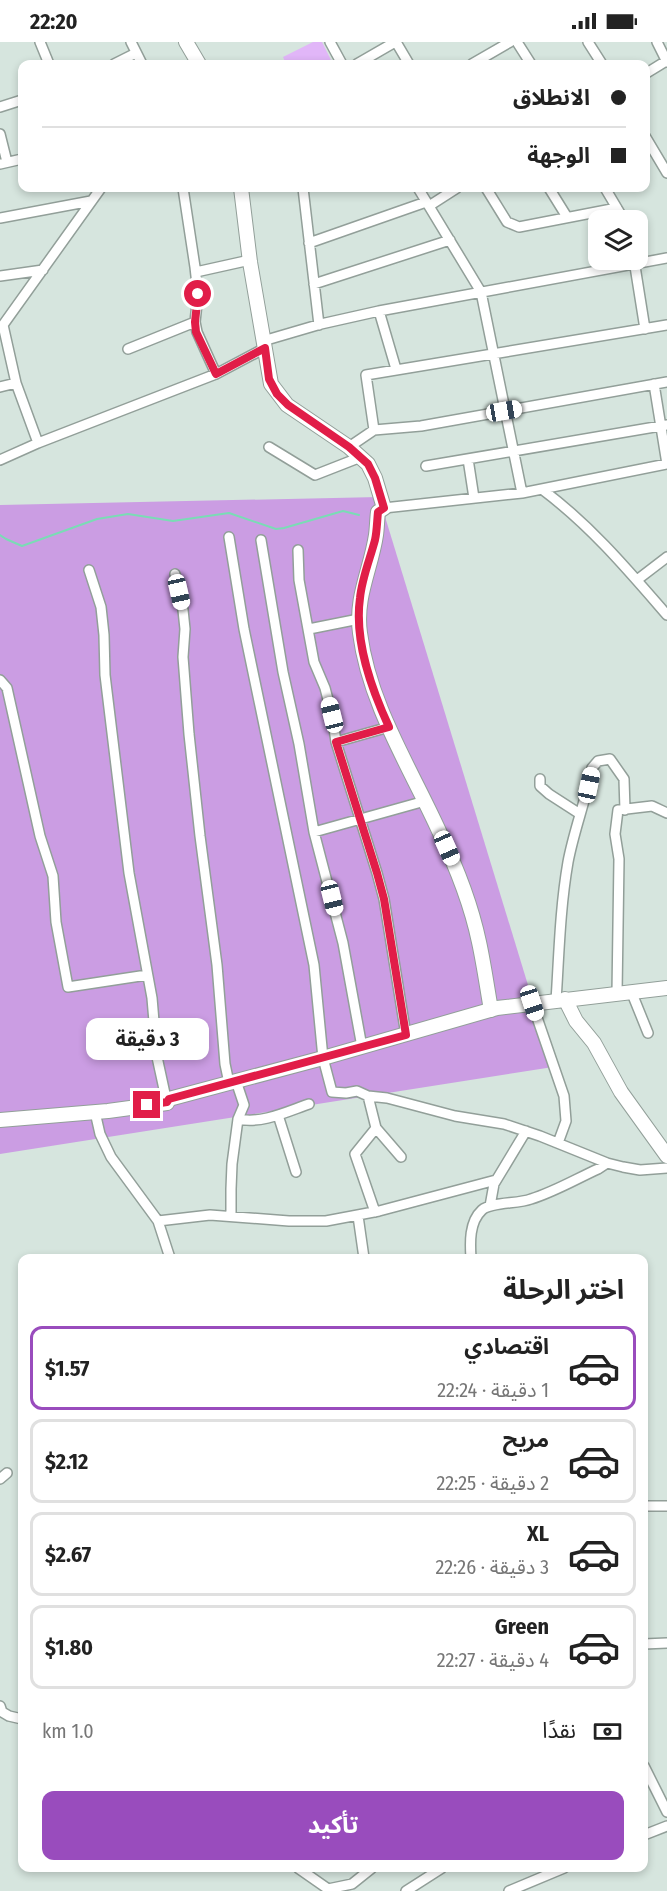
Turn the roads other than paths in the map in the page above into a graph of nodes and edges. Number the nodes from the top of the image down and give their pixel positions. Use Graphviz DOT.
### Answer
graph roads {
  1 [pos="40,42"];
  2 [pos="131,42"];
  3 [pos="186,42"];
  4 [pos="330,42"];
  5 [pos="395,42"];
  6 [pos="510,42"];
  7 [pos="517,42"];
  8 [pos="588,42"];
  9 [pos="657,42"];
  10 [pos="136,53"];
  11 [pos="666,56"];
  12 [pos="47,60"];
  13 [pos="122,60"];
  14 [pos="140,60"];
  15 [pos="197,60"];
  16 [pos="340,60"];
  17 [pos="364,60"];
  18 [pos="406,60"];
  19 [pos="481,60"];
  20 [pos="528,60"];
  21 [pos="599,60"];
  22 [pos="650,70"];
  23 [pos="18,101"];
  24 [pos="0,107"];
  25 [pos="0,134"];
  26 [pos="650,144"];
  27 [pos="4,163"];
  28 [pos="667,173"];
  29 [pos="98,192"];
  30 [pos="184,192"];
  31 [pos="242,192"];
  32 [pos="303,192"];
  33 [pos="420,192"];
  34 [pos="450,192"];
  35 [pos="488,192"];
  36 [pos="551,192"];
  37 [pos="608,192"];
  38 [pos="91,201"];
  39 [pos="428,204"];
  40 [pos="618,208"];
  41 [pos="567,217"];
  42 [pos="0,218"];
  43 [pos="450,240"];
  44 [pos="309,243"];
  45 [pos="667,258"];
  46 [pos="250,260"];
  47 [pos="648,260"];
  48 [pos="43,270"];
  49 [pos="593,270"];
  50 [pos="635,270"];
  51 [pos="196,272"];
  52 [pos="0,276"];
  53 [pos="314,284"];
  54 [pos="481,292"];
  55 [pos="380,311"];
  56 [pos="195,322"];
  57 [pos="319,325"];
  58 [pos="667,325"];
  59 [pos="2,326"];
  60 [pos="645,329"];
  61 [pos="264,345"];
  62 [pos="128,349"];
  63 [pos="492,355"];
  64 [pos="396,369"];
  65 [pos="216,374"];
  66 [pos="667,382"];
  67 [pos="16,383"];
  68 [pos="654,384"];
  69 [pos="0,387"];
  70 [pos="504,411"];
  71 [pos="664,425"];
  72 [pos="374,430"];
  73 [pos="38,443"];
  74 [pos="269,447"];
  75 [pos="349,447"];
  76 [pos="513,451"];
  77 [pos="361,457"];
  78 [pos="468,459"];
  79 [pos="0,460"];
  80 [pos="667,464"];
  81 [pos="426,466"];
  82 [pos="543,490"];
  83 [pos="522,494"];
  84 [pos="474,498"];
  85 [pos="384,508"];
  86 [pos="229,537"];
  87 [pos="261,540"];
  88 [pos="298,550"];
  89 [pos="667,557"];
  90 [pos="89,570"];
  91 [pos="175,574"];
  92 [pos="637,580"];
  93 [pos="667,615"];
  94 [pos="359,620"];
  95 [pos="309,629"];
  96 [pos="0,680"];
  97 [pos="389,727"];
  98 [pos="336,742"];
  99 [pos="540,779"];
  100 [pos="425,801"];
  101 [pos="625,810"];
  102 [pos="667,813"];
  103 [pos="580,814"];
  104 [pos="362,820"];
  105 [pos="314,832"];
  106 [pos="147,975"];
  107 [pos="667,988"];
  108 [pos="631,991"];
  109 [pos="617,993"];
  110 [pos="561,1000"];
  111 [pos="532,1003"];
  112 [pos="491,1010"];
  113 [pos="648,1033"];
  114 [pos="406,1035"];
  115 [pos="362,1047"];
  116 [pos="323,1058"];
  117 [pos="233,1082"];
  118 [pos="368,1096"];
  119 [pos="167,1102"];
  120 [pos="309,1104"];
  121 [pos="95,1112"];
  122 [pos="278,1114"];
  123 [pos="238,1119"];
  124 [pos="0,1120"];
  125 [pos="376,1128"];
  126 [pos="526,1131"];
  127 [pos="558,1143"];
  128 [pos="667,1156"];
  129 [pos="400,1157"];
  130 [pos="607,1163"];
  131 [pos="667,1168"];
  132 [pos="296,1172"];
  133 [pos="496,1180"];
  134 [pos="490,1206"];
  135 [pos="375,1212"];
  136 [pos="231,1216"];
  137 [pos="358,1216"];
  138 [pos="158,1221"];
  139 [pos="169,1254"];
  140 [pos="363,1254"];
  141 [pos="471,1254"];
  142 [pos="648,1506"];
  143 [pos="667,1506"];
  144 [pos="667,1643"];
  145 [pos="648,1644"];
  146 [pos="0,1706"];
  147 [pos="18,1718"];
  148 [pos="648,1774"];
  149 [pos="667,1812"];
  150 [pos="667,1826"];
  151 [pos="648,1833"];
  152 [pos="304,1872"];
  153 [pos="367,1872"];
  154 [pos="436,1872"];
  155 [pos="554,1872"];
  156 [pos="406,1891"];
  157 [pos="509,1891"];
  1 -- 12 [label="street"];
  2 -- 10 [label="street"];
  3 -- 15 [label="main road"];
  4 -- 16 [label="street"];
  5 -- 17 [label="street"];
  5 -- 18 [label="street"];
  6 -- 19 [label="street"];
  7 -- 20 [label="street"];
  8 -- 21 [label="street"];
  9 -- 11 [label="street"];
  10 -- 13 [label="street"];
  10 -- 14 [label="street"];
  11 -- 22 [label="street"];
  23 -- 24 [label="street"];
  25 -- 27 [label="street"];
  26 -- 28 [label="street"];
  29 -- 38 [label="street"];
  30 -- 51 [label="street"];
  31 -- 46 [label="main road"];
  32 -- 44 [label="street"];
  33 -- 39 [label="street"];
  34 -- 39 [label="street"];
  35 -- 41 [label="street"];
  36 -- 41 [label="street"];
  37 -- 40 [label="street"];
  38 -- 42 [label="street"];
  38 -- 48 [label="street"];
  39 -- 43 [label="street"];
  39 -- 44 [label="street"];
  40 -- 41 [label="street"];
  43 -- 53 [label="street"];
  43 -- 54 [label="street"];
  44 -- 53 [label="street"];
  45 -- 47 [label="street"];
  46 -- 51 [label="street"];
  46 -- 61 [label="main road"];
  48 -- 52 [label="street"];
  48 -- 59 [label="street"];
  49 -- 54 [label="street"];
  50 -- 60 [label="street"];
  51 -- 56 [label="street"];
  53 -- 57 [label="street"];
  54 -- 55 [label="street"];
  54 -- 63 [label="street"];
  55 -- 57 [label="street"];
  55 -- 64 [label="street"];
  56 -- 62 [label="street"];
  56 -- 65 [label="street"];
  57 -- 61 [label="street"];
  58 -- 60 [label="street"];
  59 -- 67 [label="street"];
  60 -- 63 [label="street"];
  61 -- 65 [label="street"];
  61 -- 75 [label="main road"];
  63 -- 64 [label="street"];
  63 -- 70 [label="street"];
  64 -- 72 [label="street"];
  65 -- 73 [label="street"];
  66 -- 68 [label="street"];
  67 -- 69 [label="street"];
  67 -- 73 [label="street"];
  68 -- 70 [label="street"];
  68 -- 71 [label="street"];
  70 -- 72 [label="street"];
  70 -- 76 [label="street"];
  71 -- 76 [label="street"];
  71 -- 80 [label="street"];
  72 -- 75 [label="street"];
  73 -- 79 [label="street"];
  74 -- 77 [label="street"];
  75 -- 77 [label="main road"];
  76 -- 78 [label="street"];
  76 -- 83 [label="street"];
  77 -- 85 [label="main road"];
  78 -- 81 [label="street"];
  78 -- 84 [label="street"];
  80 -- 82 [label="street"];
  82 -- 83 [label="street"];
  82 -- 92 [label="street"];
  83 -- 84 [label="street"];
  84 -- 85 [label="street"];
  85 -- 94 [label="main road"];
  86 -- 116 [label="street"];
  87 -- 105 [label="street"];
  88 -- 95 [label="street"];
  89 -- 92 [label="street"];
  90 -- 106 [label="street"];
  91 -- 117 [label="street"];
  92 -- 93 [label="street"];
  94 -- 95 [label="street"];
  94 -- 97 [label="main road"];
  95 -- 98 [label="street"];
  96 -- 106 [label="street"];
  97 -- 98 [label="street"];
  97 -- 100 [label="main road"];
  98 -- 104 [label="street"];
  99 -- 103 [label="street"];
  100 -- 104 [label="street"];
  100 -- 112 [label="main road"];
  101 -- 102 [label="street"];
  101 -- 103 [label="street"];
  101 -- 109 [label="street"];
  103 -- 110 [label="street"];
  104 -- 105 [label="street"];
  104 -- 114 [label="street"];
  105 -- 115 [label="street"];
  106 -- 119 [label="street"];
  107 -- 108 [label="main road"];
  108 -- 109 [label="main road"];
  108 -- 113 [label="street"];
  109 -- 110 [label="main road"];
  110 -- 111 [label="main road"];
  110 -- 128 [label="main road"];
  111 -- 112 [label="main road"];
  111 -- 127 [label="street"];
  112 -- 114 [label="main road"];
  114 -- 115 [label="main road"];
  115 -- 116 [label="main road"];
  116 -- 117 [label="main road"];
  116 -- 118 [label="street"];
  117 -- 119 [label="main road"];
  117 -- 123 [label="street"];
  118 -- 125 [label="street"];
  118 -- 126 [label="street"];
  119 -- 121 [label="main road"];
  120 -- 122 [label="street"];
  121 -- 124 [label="main road"];
  121 -- 138 [label="street"];
  122 -- 123 [label="street"];
  122 -- 132 [label="street"];
  123 -- 136 [label="street"];
  125 -- 129 [label="street"];
  125 -- 135 [label="street"];
  126 -- 127 [label="street"];
  126 -- 133 [label="street"];
  127 -- 130 [label="street"];
  130 -- 131 [label="street"];
  130 -- 134 [label="street"];
  133 -- 134 [label="street"];
  133 -- 135 [label="street"];
  134 -- 141 [label="street"];
  135 -- 137 [label="street"];
  136 -- 137 [label="street"];
  136 -- 138 [label="street"];
  137 -- 140 [label="street"];
  138 -- 139 [label="street"];
  142 -- 143 [label="street"];
  144 -- 145 [label="street"];
  146 -- 147 [label="street"];
  148 -- 149 [label="street"];
  150 -- 151 [label="street"];
  152 -- 153 [label="street"];
  154 -- 156 [label="street"];
  155 -- 157 [label="street"];
}
